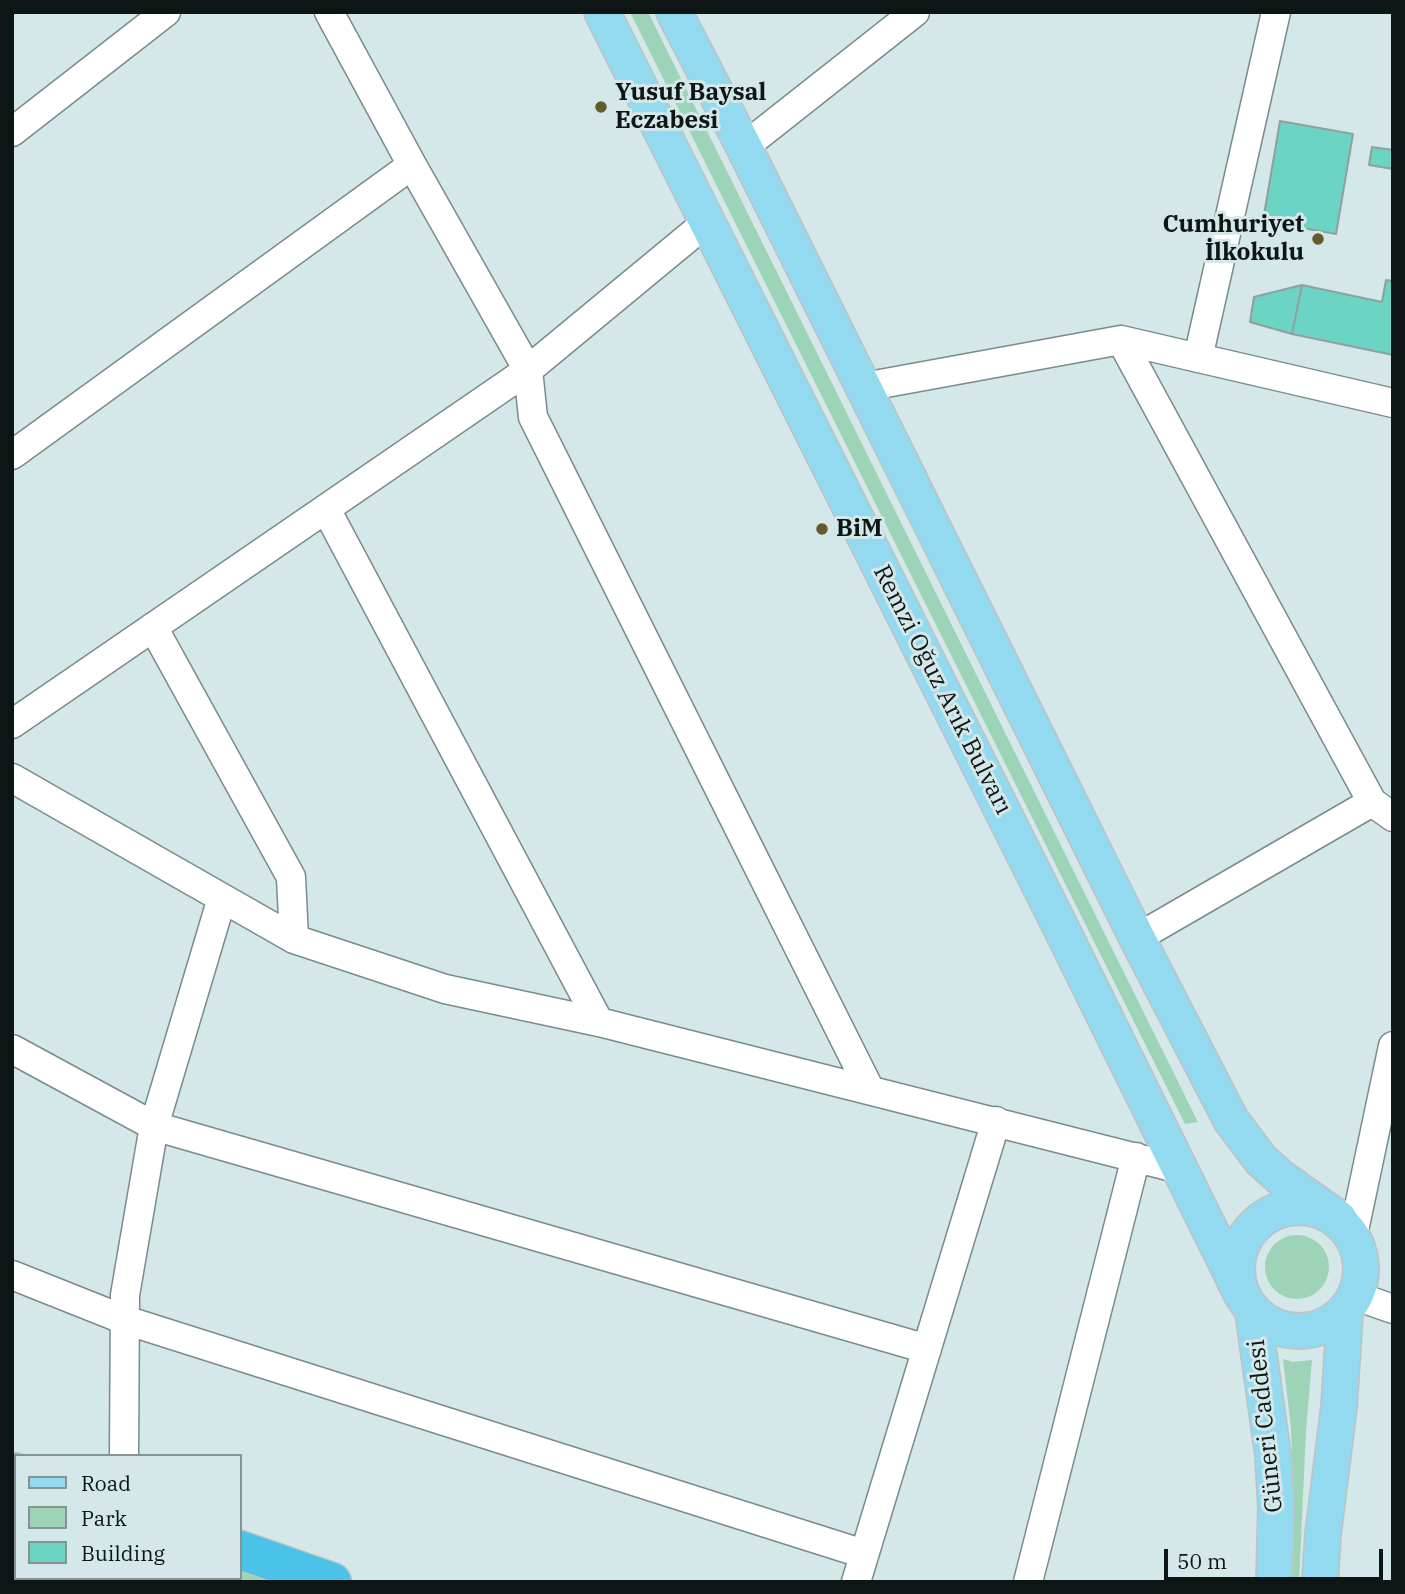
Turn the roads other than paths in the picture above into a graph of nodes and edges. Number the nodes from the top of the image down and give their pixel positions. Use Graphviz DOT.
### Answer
graph roads {
  1 [pos="166,12"];
  2 [pos="329,12"];
  3 [pos="602,12"];
  4 [pos="674,12"];
  5 [pos="915,12"];
  6 [pos="1276,12"];
  7 [pos="12,132"];
  8 [pos="744,147"];
  9 [pos="412,165"];
  10 [pos="707,222"];
  11 [pos="1121,340"];
  12 [pos="1198,358"];
  13 [pos="528,370"];
  14 [pos="864,387"];
  15 [pos="1393,403"];
  16 [pos="12,455"];
  17 [pos="326,509"];
  18 [pos="153,628"];
  19 [pos="12,724"];
  20 [pos="12,778"];
  21 [pos="1383,809"];
  22 [pos="222,898"];
  23 [pos="1137,938"];
  24 [pos="294,939"];
  25 [pos="599,1022"];
  26 [pos="1393,1046"];
  27 [pos="12,1049"];
  28 [pos="870,1090"];
  29 [pos="996,1121"];
  30 [pos="154,1126"];
  31 [pos="1136,1157"];
  32 [pos="1180,1169"];
  33 [pos="1346,1227"];
  34 [pos="12,1275"];
  35 [pos="1248,1303"];
  36 [pos="1350,1304"];
  37 [pos="1393,1309"];
  38 [pos="125,1320"];
  39 [pos="927,1349"];
  40 [pos="124,1454"];
  41 [pos="242,1551"];
  42 [pos="864,1554"];
  43 [pos="332,1582"];
  44 [pos="856,1582"];
  45 [pos="1028,1582"];
  46 [pos="1274,1582"];
  47 [pos="1320,1582"];
  1 -- 7 [label="street"];
  2 -- 9 [label="street"];
  3 -- 10 [label="main road, Remzi Oğuz Arık Bulvarı"];
  4 -- 8 [label="main road"];
  5 -- 8 [label="street"];
  6 -- 12 [label="street"];
  8 -- 14 [label="main road"];
  9 -- 13 [label="street"];
  9 -- 16 [label="street"];
  10 -- 13 [label="street"];
  10 -- 32 [label="main road, Remzi Oğuz Arık Bulvarı"];
  11 -- 12 [label="street"];
  11 -- 14 [label="street"];
  11 -- 21 [label="street"];
  12 -- 15 [label="street"];
  13 -- 17 [label="street"];
  13 -- 28 [label="street"];
  14 -- 23 [label="main road"];
  17 -- 18 [label="street"];
  17 -- 25 [label="street"];
  18 -- 19 [label="street"];
  18 -- 24 [label="street"];
  20 -- 22 [label="street"];
  21 -- 23 [label="street"];
  22 -- 24 [label="street"];
  22 -- 30 [label="street"];
  23 -- 33 [label="main road"];
  24 -- 25 [label="street"];
  25 -- 28 [label="street"];
  26 -- 33 [label="street, Güneri Caddesi"];
  27 -- 30 [label="street"];
  28 -- 29 [label="street"];
  29 -- 31 [label="street"];
  29 -- 39 [label="street"];
  30 -- 38 [label="street"];
  30 -- 39 [label="street"];
  31 -- 32 [label="street"];
  31 -- 45 [label="street"];
  32 -- 35 [label="main road, Remzi Oğuz Arık Bulvarı"];
  33 -- 35 [label="main road, Güneri Caddesi"];
  33 -- 36 [label="main road, Güneri Caddesi"];
  34 -- 38 [label="street"];
  35 -- 36 [label="main road, Güneri Caddesi"];
  35 -- 46 [label="main road, Güneri Caddesi"];
  36 -- 37 [label="street"];
  36 -- 47 [label="main road, Güneri Caddesi"];
  38 -- 40 [label="street"];
  38 -- 42 [label="street"];
  39 -- 42 [label="street"];
  41 -- 43 [label="highway"];
  42 -- 44 [label="street"];
}
